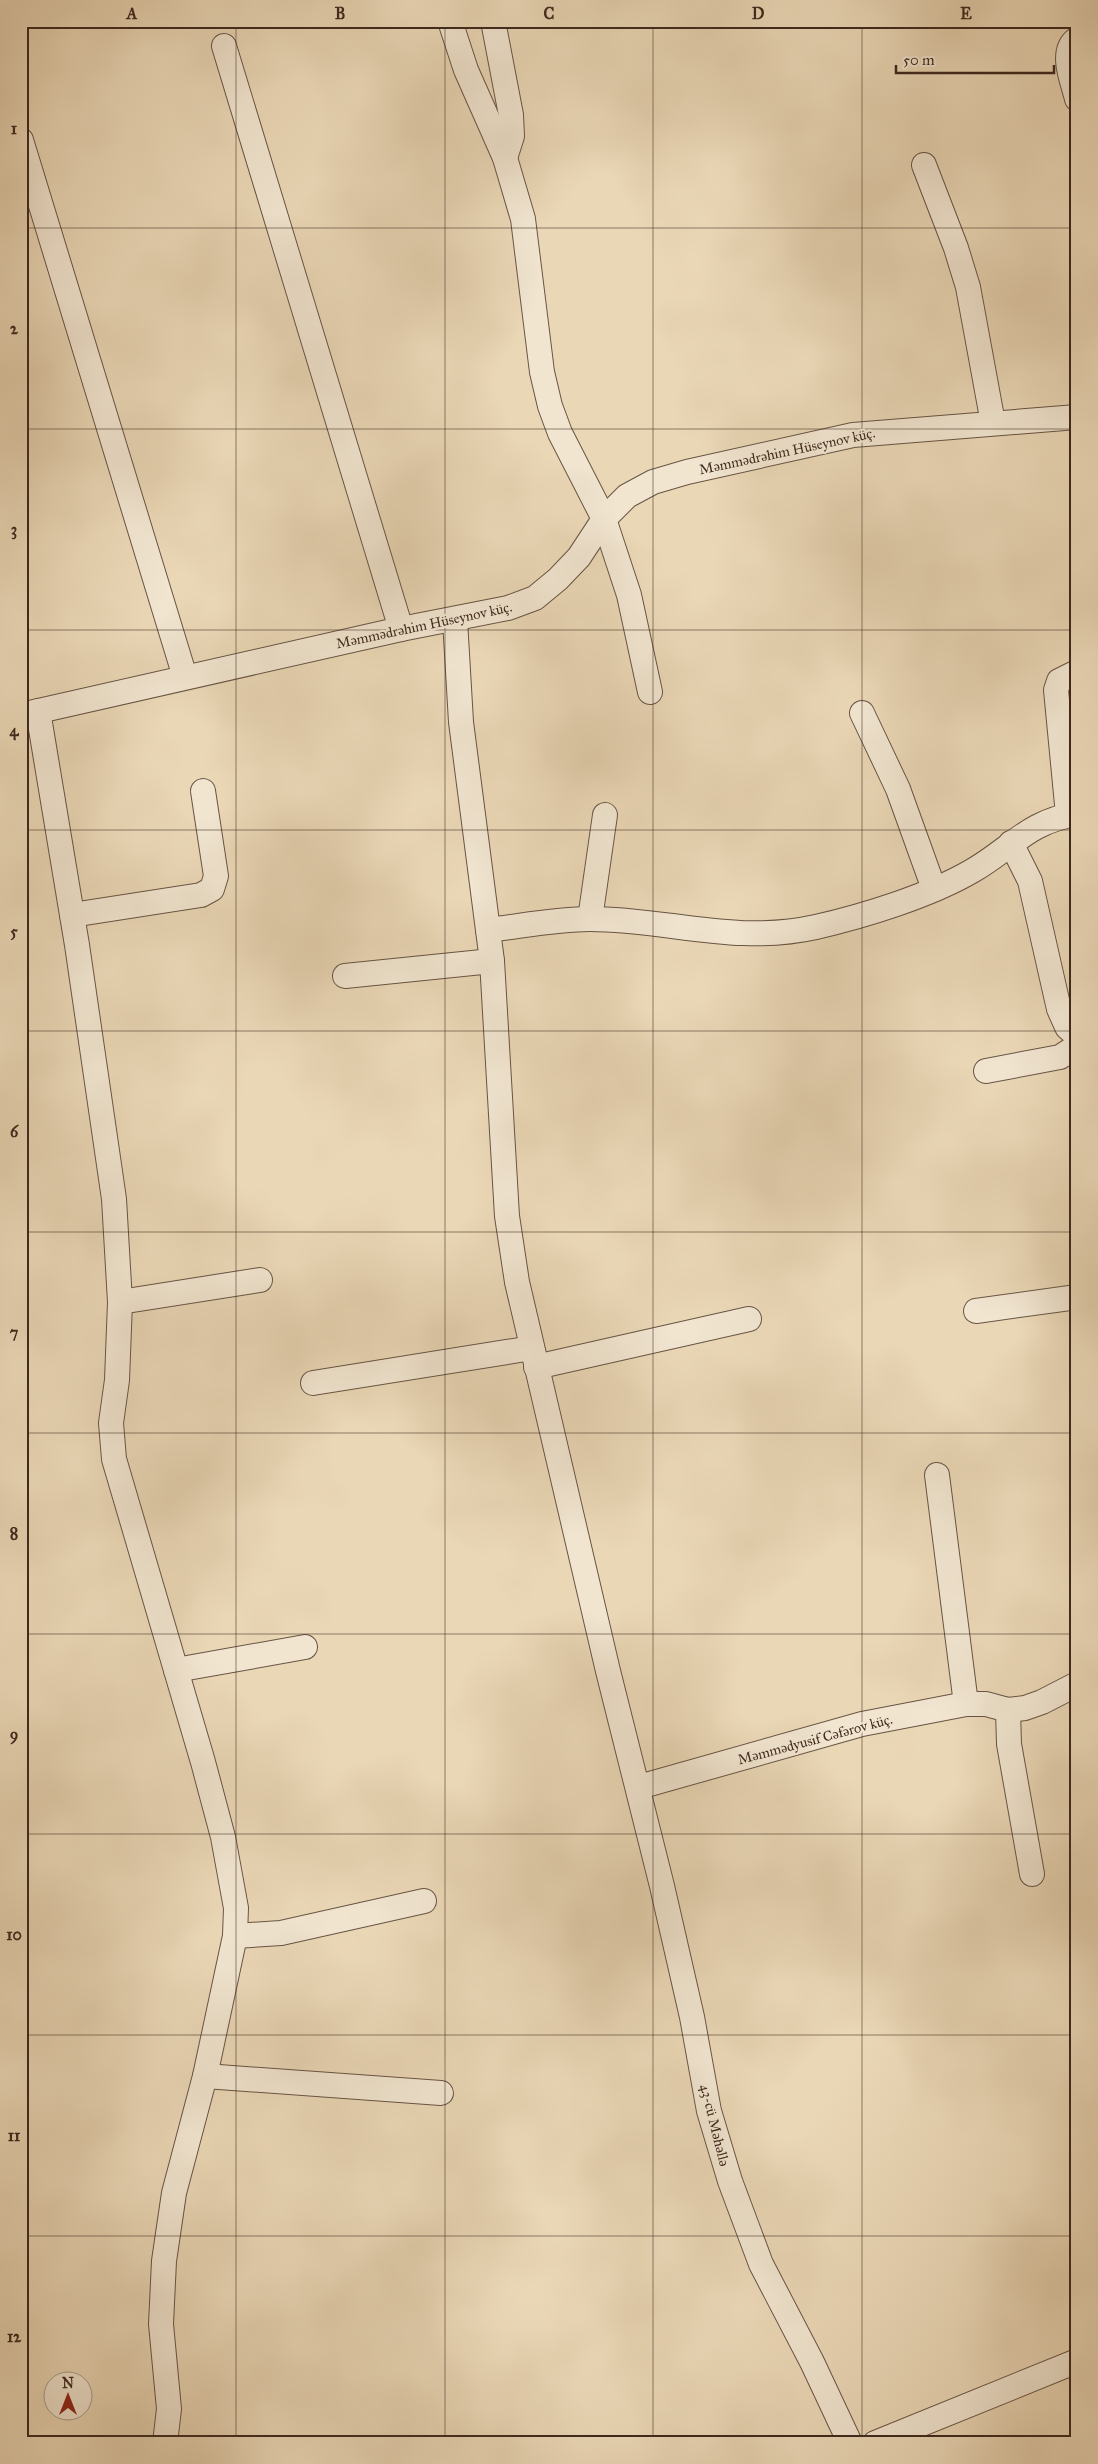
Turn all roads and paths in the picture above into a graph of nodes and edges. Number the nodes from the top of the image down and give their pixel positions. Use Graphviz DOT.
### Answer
graph roads {
  1 [pos="450,21"];
  2 [pos="493,21"];
  3 [pos="1077,39"];
  4 [pos="224,46"];
  5 [pos="1077,99"];
  6 [pos="21,140"];
  7 [pos="505,158"];
  8 [pos="924,165"];
  9 [pos="1077,417"];
  10 [pos="993,423"];
  11 [pos="604,519"];
  12 [pos="455,620"];
  13 [pos="402,629"];
  14 [pos="1077,672"];
  15 [pos="185,678"];
  16 [pos="650,692"];
  17 [pos="30,713"];
  18 [pos="862,713"];
  19 [pos="203,790"];
  20 [pos="605,815"];
  21 [pos="1072,815"];
  22 [pos="1011,842"];
  23 [pos="934,889"];
  24 [pos="72,915"];
  25 [pos="590,919"];
  26 [pos="488,930"];
  27 [pos="492,960"];
  28 [pos="345,976"];
  29 [pos="1077,1036"];
  30 [pos="1077,1046"];
  31 [pos="986,1071"];
  32 [pos="260,1280"];
  33 [pos="1077,1297"];
  34 [pos="120,1302"];
  35 [pos="976,1311"];
  36 [pos="749,1319"];
  37 [pos="534,1358"];
  38 [pos="313,1383"];
  39 [pos="937,1475"];
  40 [pos="305,1648"];
  41 [pos="176,1670"];
  42 [pos="1077,1684"];
  43 [pos="966,1704"];
  44 [pos="1008,1710"];
  45 [pos="639,1788"];
  46 [pos="1032,1874"];
  47 [pos="424,1901"];
  48 [pos="235,1936"];
  49 [pos="205,2076"];
  50 [pos="441,2092"];
  51 [pos="1077,2361"];
  52 [pos="165,2443"];
  53 [pos="850,2443"];
  54 [pos="875,2443"];
  1 -- 7 [label="street"];
  2 -- 7 [label="street"];
  3 -- 5 [label="street"];
  4 -- 13 [label="street"];
  6 -- 15 [label="street"];
  7 -- 11 [label="street"];
  8 -- 10 [label="street"];
  9 -- 10 [label="street, Məmmədrəhim Hüseynov küç."];
  10 -- 11 [label="street, Məmmədrəhim Hüseynov küç."];
  11 -- 12 [label="street, Məmmədrəhim Hüseynov küç."];
  11 -- 16 [label="street"];
  12 -- 13 [label="street, Məmmədrəhim Hüseynov küç."];
  12 -- 26 [label="street, 43-cü Məhəllə"];
  13 -- 15 [label="street, Məmmədrəhim Hüseynov küç."];
  14 -- 21 [label="street"];
  15 -- 17 [label="street, Məmmədrəhim Hüseynov küç."];
  17 -- 24 [label="street"];
  18 -- 23 [label="street"];
  19 -- 24 [label="street"];
  20 -- 25 [label="street"];
  21 -- 22 [label="street"];
  22 -- 23 [label="street"];
  22 -- 29 [label="street"];
  23 -- 25 [label="street"];
  24 -- 34 [label="street"];
  25 -- 26 [label="street"];
  26 -- 27 [label="street, 43-cü Məhəllə"];
  27 -- 28 [label="street"];
  27 -- 37 [label="street, 43-cü Məhəllə"];
  30 -- 31 [label="street"];
  32 -- 34 [label="street"];
  33 -- 35 [label="street"];
  34 -- 41 [label="street"];
  36 -- 37 [label="street"];
  37 -- 38 [label="street"];
  37 -- 45 [label="street, 43-cü Məhəllə"];
  39 -- 43 [label="street"];
  40 -- 41 [label="street"];
  41 -- 48 [label="street"];
  42 -- 44 [label="street, Məmmədyusif Cəfərov küç."];
  43 -- 44 [label="street, Məmmədyusif Cəfərov küç."];
  43 -- 45 [label="street, Məmmədyusif Cəfərov küç."];
  44 -- 46 [label="street"];
  45 -- 53 [label="street, 43-cü Məhəllə"];
  47 -- 48 [label="street"];
  48 -- 49 [label="street"];
  49 -- 50 [label="street"];
  49 -- 52 [label="street"];
  51 -- 54 [label="street"];
}
